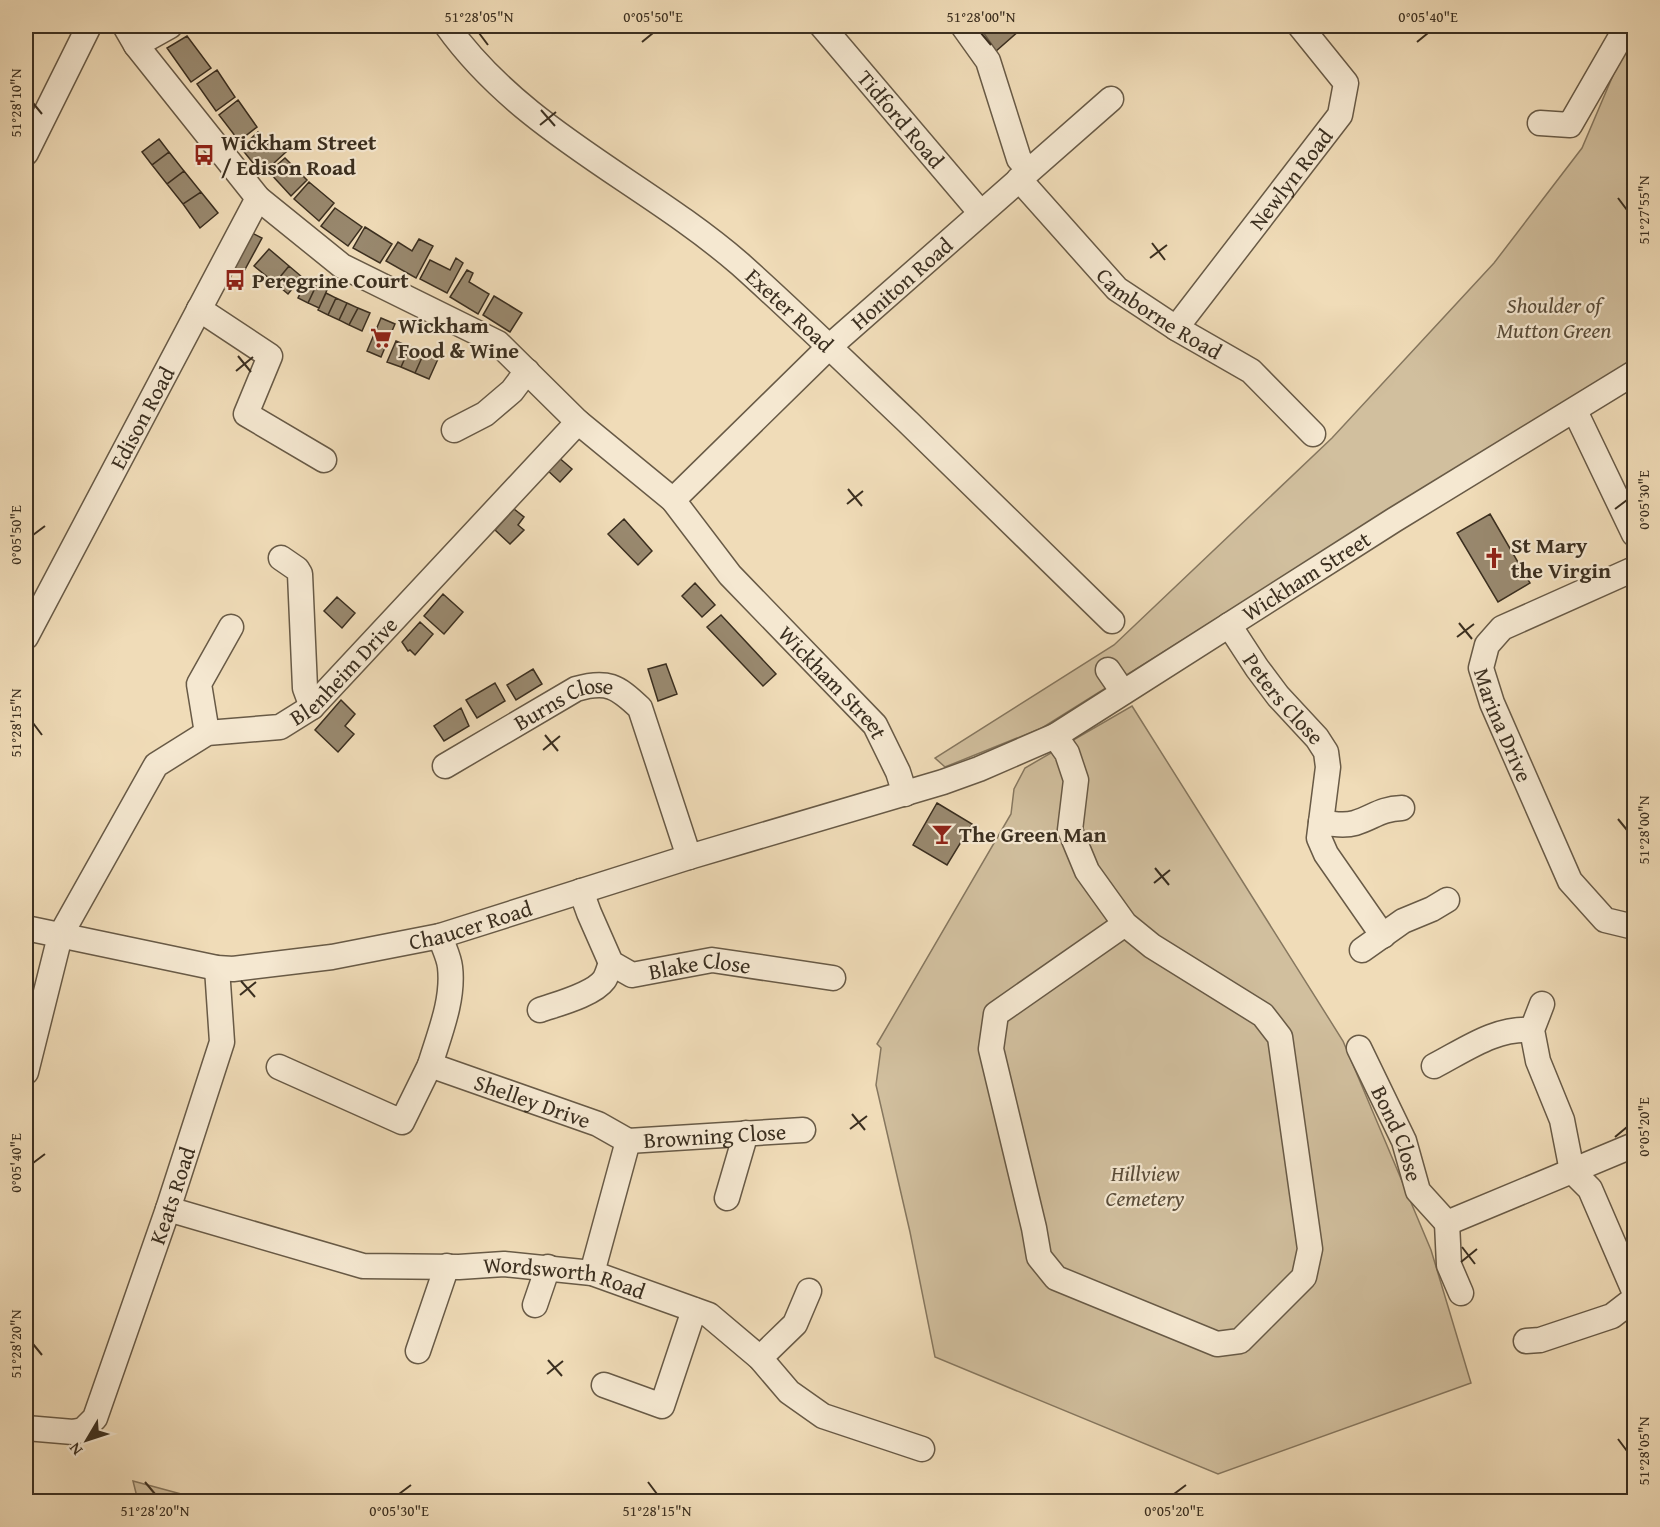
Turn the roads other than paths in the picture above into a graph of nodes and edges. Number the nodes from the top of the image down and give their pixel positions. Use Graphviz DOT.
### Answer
graph roads {
  1 [pos="89,26"];
  2 [pos="170,26"];
  3 [pos="447,26"];
  4 [pos="822,26"];
  5 [pos="963,26"];
  6 [pos="1299,26"];
  7 [pos="1627,26"];
  8 [pos="130,35"];
  9 [pos="1111,99"];
  10 [pos="1540,123"];
  11 [pos="26,150"];
  12 [pos="1024,175"];
  13 [pos="258,198"];
  14 [pos="980,212"];
  15 [pos="199,309"];
  16 [pos="1176,328"];
  17 [pos="829,346"];
  18 [pos="527,371"];
  19 [pos="1635,373"];
  20 [pos="1575,411"];
  21 [pos="578,422"];
  22 [pos="454,430"];
  23 [pos="1313,434"];
  24 [pos="324,460"];
  25 [pos="673,500"];
  26 [pos="1635,534"];
  27 [pos="281,558"];
  28 [pos="1635,569"];
  29 [pos="1112,621"];
  30 [pos="1228,625"];
  31 [pos="231,627"];
  32 [pos="26,637"];
  33 [pos="1108,670"];
  34 [pos="1123,692"];
  35 [pos="312,707"];
  36 [pos="207,734"];
  37 [pos="1055,736"];
  38 [pos="445,766"];
  39 [pos="905,794"];
  40 [pos="1402,808"];
  41 [pos="1320,822"];
  42 [pos="689,857"];
  43 [pos="581,891"];
  44 [pos="1448,900"];
  45 [pos="1125,924"];
  46 [pos="26,927"];
  47 [pos="1635,927"];
  48 [pos="60,936"];
  49 [pos="440,936"];
  50 [pos="1383,936"];
  51 [pos="1362,950"];
  52 [pos="612,963"];
  53 [pos="217,968"];
  54 [pos="833,978"];
  55 [pos="1542,1004"];
  56 [pos="540,1010"];
  57 [pos="1532,1030"];
  58 [pos="1359,1048"];
  59 [pos="430,1065"];
  60 [pos="1434,1066"];
  61 [pos="279,1067"];
  62 [pos="26,1072"];
  63 [pos="803,1130"];
  64 [pos="746,1133"];
  65 [pos="628,1141"];
  66 [pos="1635,1145"];
  67 [pos="1572,1171"];
  68 [pos="727,1198"];
  69 [pos="168,1209"];
  70 [pos="1447,1223"];
  71 [pos="447,1266"];
  72 [pos="548,1267"];
  73 [pos="592,1273"];
  74 [pos="809,1291"];
  75 [pos="1635,1291"];
  76 [pos="1461,1293"];
  77 [pos="1635,1299"];
  78 [pos="535,1305"];
  79 [pos="694,1310"];
  80 [pos="1526,1341"];
  81 [pos="418,1351"];
  82 [pos="760,1358"];
  83 [pos="604,1385"];
  84 [pos="26,1428"];
  85 [pos="922,1449"];
  1 -- 11 [label="street"];
  2 -- 8 [label="street"];
  3 -- 17 [label="street, Exeter Road"];
  4 -- 14 [label="street, Tidford Road"];
  5 -- 12 [label="street, Camborne Road"];
  6 -- 16 [label="street, Newlyn Road"];
  7 -- 10 [label="street"];
  8 -- 13 [label="street, Wickham Street"];
  9 -- 12 [label="street, Honiton Road"];
  12 -- 14 [label="street, Honiton Road"];
  12 -- 16 [label="street, Camborne Road"];
  13 -- 15 [label="street, Edison Road"];
  13 -- 18 [label="street, Wickham Street"];
  14 -- 17 [label="street, Honiton Road"];
  15 -- 24 [label="street"];
  15 -- 32 [label="street, Edison Road"];
  16 -- 23 [label="street, Camborne Road"];
  17 -- 25 [label="street, Honiton Road"];
  17 -- 29 [label="street, Exeter Road"];
  18 -- 21 [label="street, Wickham Street"];
  18 -- 22 [label="street"];
  19 -- 20 [label="street, Wickham Street"];
  20 -- 26 [label="street"];
  20 -- 30 [label="street, Wickham Street"];
  21 -- 25 [label="street, Wickham Street"];
  21 -- 35 [label="street, Blenheim Drive"];
  25 -- 39 [label="street, Wickham Street"];
  27 -- 35 [label="street"];
  28 -- 47 [label="street, Marina Drive"];
  30 -- 34 [label="street, Wickham Street"];
  30 -- 41 [label="street, Peters Close"];
  31 -- 36 [label="street"];
  33 -- 34 [label="street"];
  34 -- 37 [label="street, Wickham Street"];
  35 -- 36 [label="street, Blenheim Drive"];
  36 -- 48 [label="street, Blenheim Drive"];
  37 -- 39 [label="street, Wickham Street"];
  37 -- 45 [label="street"];
  38 -- 42 [label="street, Burns Close"];
  39 -- 42 [label="street, Chaucer Road"];
  40 -- 41 [label="street"];
  41 -- 50 [label="street, Peters Close"];
  42 -- 43 [label="street, Chaucer Road"];
  43 -- 49 [label="street, Chaucer Road"];
  43 -- 52 [label="street"];
  44 -- 50 [label="street"];
  45 -- 45 [label="street"];
  46 -- 48 [label="street, Chaucer Road"];
  48 -- 53 [label="street, Chaucer Road"];
  48 -- 62 [label="street, Blenheim Drive"];
  49 -- 53 [label="street, Chaucer Road"];
  49 -- 59 [label="street"];
  50 -- 51 [label="street"];
  52 -- 54 [label="street, Blake Close"];
  52 -- 56 [label="street"];
  53 -- 69 [label="street, Keats Road"];
  55 -- 57 [label="street"];
  57 -- 60 [label="street"];
  57 -- 67 [label="street"];
  58 -- 70 [label="street, Bond Close"];
  59 -- 61 [label="street"];
  59 -- 65 [label="street, Shelley Drive"];
  63 -- 64 [label="street, Browning Close"];
  64 -- 65 [label="street, Browning Close"];
  64 -- 68 [label="street"];
  65 -- 73 [label="street"];
  66 -- 67 [label="street"];
  67 -- 70 [label="street"];
  67 -- 75 [label="street"];
  69 -- 71 [label="street, Wordsworth Road"];
  69 -- 84 [label="street, Keats Road"];
  70 -- 76 [label="street"];
  71 -- 72 [label="street, Wordsworth Road"];
  71 -- 81 [label="street"];
  72 -- 73 [label="street, Wordsworth Road"];
  72 -- 78 [label="street"];
  73 -- 79 [label="street, Wordsworth Road"];
  74 -- 82 [label="street"];
  77 -- 80 [label="street"];
  79 -- 82 [label="street, Wordsworth Road"];
  79 -- 83 [label="street"];
  82 -- 85 [label="street, Wordsworth Road"];
}
